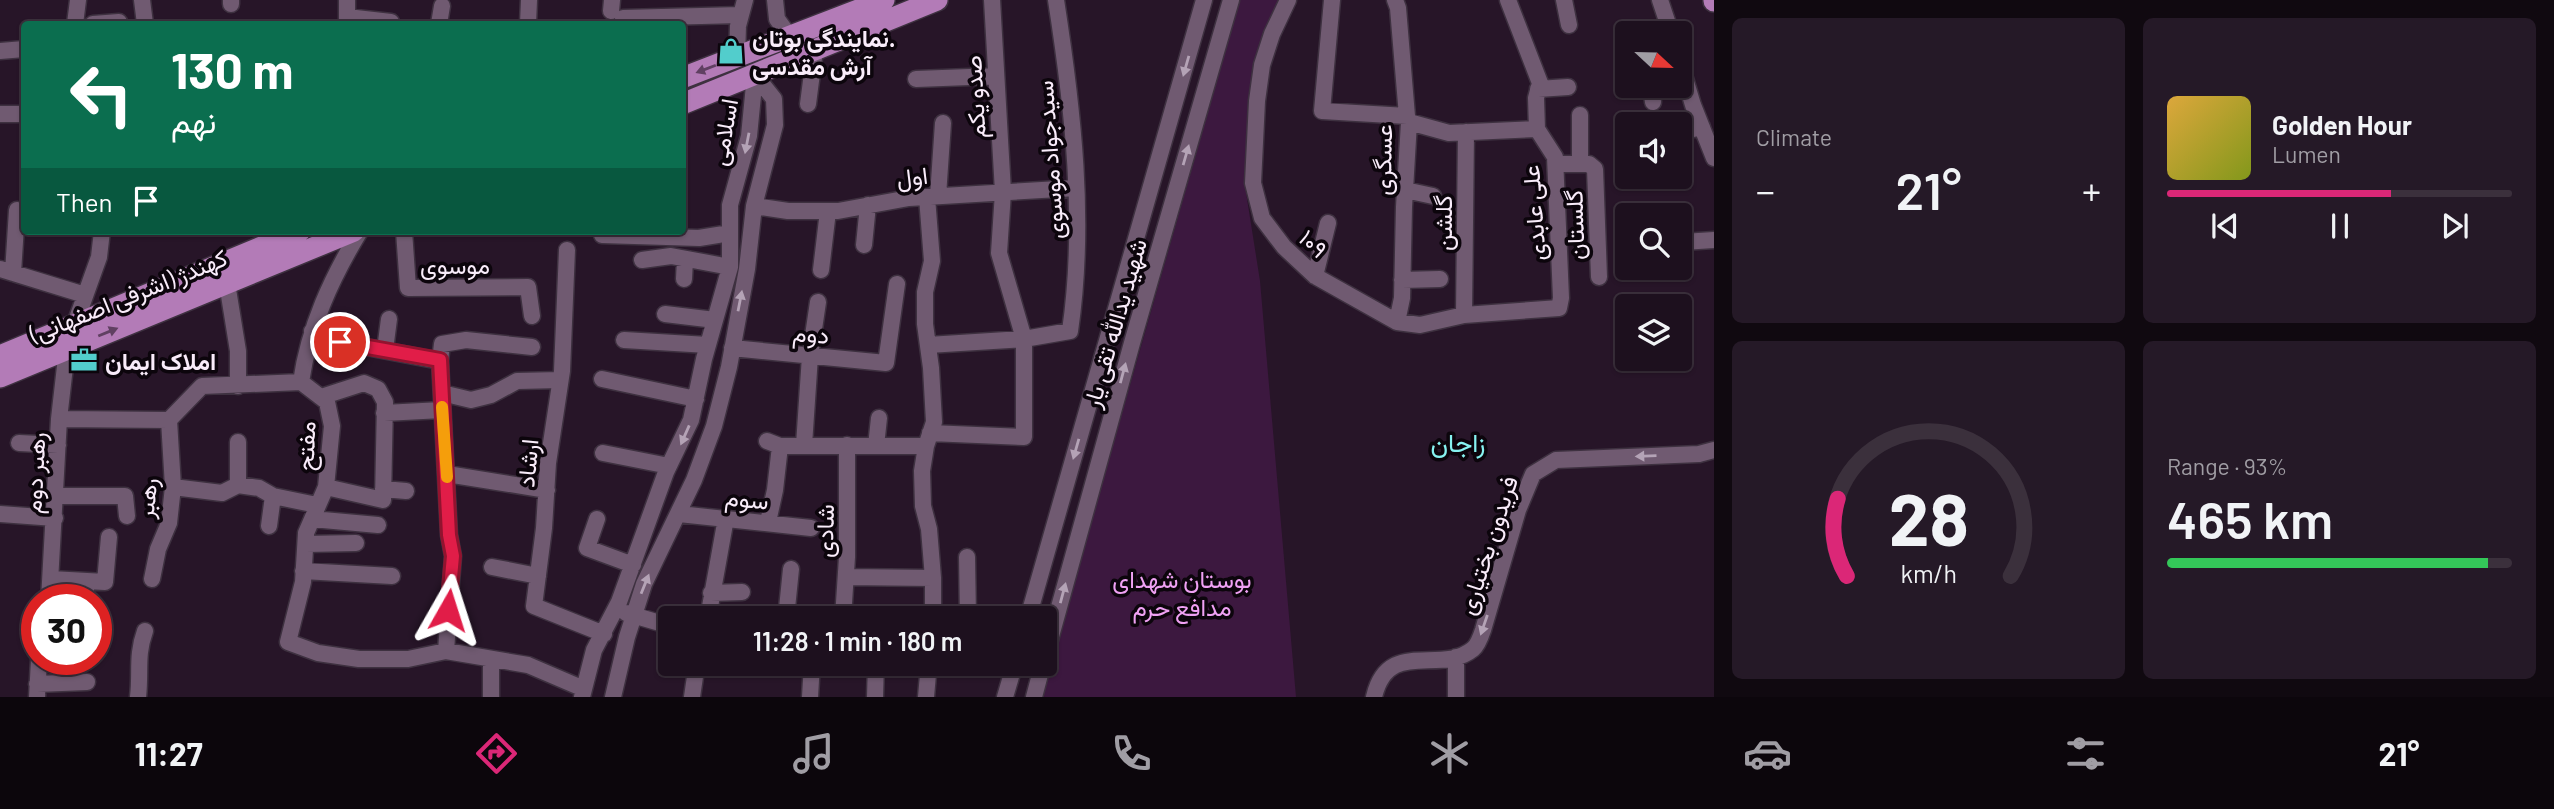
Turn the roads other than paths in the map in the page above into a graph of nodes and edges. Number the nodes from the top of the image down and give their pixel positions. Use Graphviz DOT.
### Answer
graph roads {
  1 [pos="78,0"];
  2 [pos="142,0"];
  3 [pos="529,0"];
  4 [pos="775,0"];
  5 [pos="884,0"];
  6 [pos="937,0"];
  7 [pos="992,0"];
  8 [pos="1056,0"];
  9 [pos="1204,0"];
  10 [pos="1231,0"];
  11 [pos="1288,0"];
  12 [pos="1332,0"];
  13 [pos="1395,0"];
  14 [pos="1508,0"];
  15 [pos="1564,0"];
  16 [pos="1660,0"];
  17 [pos="442,6"];
  18 [pos="743,8"];
  19 [pos="615,10"];
  20 [pos="347,14"];
  21 [pos="75,21"];
  22 [pos="145,21"];
  23 [pos="386,21"];
  24 [pos="440,21"];
  25 [pos="528,21"];
  26 [pos="1667,21"];
  27 [pos="1569,24"];
  28 [pos="790,37"];
  29 [pos="21,49"];
  30 [pos="815,50"];
  31 [pos="0,51"];
  32 [pos="737,57"];
  33 [pos="755,75"];
  34 [pos="686,76"];
  35 [pos="996,76"];
  36 [pos="916,79"];
  37 [pos="1568,87"];
  38 [pos="1538,89"];
  39 [pos="1652,98"];
  40 [pos="1687,98"];
  41 [pos="686,102"];
  42 [pos="1653,102"];
  43 [pos="808,104"];
  44 [pos="0,114"];
  45 [pos="21,114"];
  46 [pos="1580,115"];
  47 [pos="1408,119"];
  48 [pos="943,123"];
  49 [pos="1537,129"];
  50 [pos="1466,132"];
  51 [pos="1707,133"];
  52 [pos="1714,158"];
  53 [pos="1556,164"];
  54 [pos="1580,164"];
  55 [pos="1076,188"];
  56 [pos="1405,190"];
  57 [pos="1003,192"];
  58 [pos="933,196"];
  59 [pos="1433,196"];
  60 [pos="868,205"];
  61 [pos="754,206"];
  62 [pos="17,210"];
  63 [pos="828,211"];
  64 [pos="1328,223"];
  65 [pos="730,233"];
  66 [pos="102,235"];
  67 [pos="290,235"];
  68 [pos="344,235"];
  69 [pos="358,235"];
  70 [pos="404,235"];
  71 [pos="602,235"];
  72 [pos="1714,240"];
  73 [pos="1692,241"];
  74 [pos="864,245"];
  75 [pos="567,250"];
  76 [pos="685,259"];
  77 [pos="642,260"];
  78 [pos="730,267"];
  79 [pos="821,270"];
  80 [pos="6,271"];
  81 [pos="1315,276"];
  82 [pos="1599,277"];
  83 [pos="684,279"];
  84 [pos="1440,279"];
  85 [pos="1402,280"];
  86 [pos="227,283"];
  87 [pos="897,284"];
  88 [pos="85,295"];
  89 [pos="818,302"];
  90 [pos="1559,308"];
  91 [pos="665,314"];
  92 [pos="1464,315"];
  93 [pos="532,316"];
  94 [pos="389,319"];
  95 [pos="715,320"];
  96 [pos="1397,321"];
  97 [pos="75,324"];
  98 [pos="312,331"];
  99 [pos="1024,339"];
  100 [pos="624,340"];
  101 [pos="708,345"];
  102 [pos="928,345"];
  103 [pos="532,347"];
  104 [pos="732,348"];
  105 [pos="68,349"];
  106 [pos="385,350"];
  107 [pos="0,356"];
  108 [pos="810,356"];
  109 [pos="440,360"];
  110 [pos="0,377"];
  111 [pos="602,379"];
  112 [pos="560,380"];
  113 [pos="300,383"];
  114 [pos="238,386"];
  115 [pos="442,393"];
  116 [pos="321,397"];
  117 [pos="696,399"];
  118 [pos="442,410"];
  119 [pos="384,413"];
  120 [pos="879,418"];
  121 [pos="59,419"];
  122 [pos="170,420"];
  123 [pos="928,439"];
  124 [pos="238,442"];
  125 [pos="19,443"];
  126 [pos="58,445"];
  127 [pos="804,445"];
  128 [pos="847,445"];
  129 [pos="876,446"];
  130 [pos="1714,450"];
  131 [pos="603,453"];
  132 [pos="669,466"];
  133 [pos="447,474"];
  134 [pos="238,485"];
  135 [pos="173,487"];
  136 [pos="326,487"];
  137 [pos="383,489"];
  138 [pos="547,490"];
  139 [pos="406,491"];
  140 [pos="56,496"];
  141 [pos="273,496"];
  142 [pos="314,512"];
  143 [pos="0,514"];
  144 [pos="679,514"];
  145 [pos="127,516"];
  146 [pos="54,518"];
  147 [pos="726,518"];
  148 [pos="597,519"];
  149 [pos="768,522"];
  150 [pos="379,525"];
  151 [pos="269,526"];
  152 [pos="811,527"];
  153 [pos="109,537"];
  154 [pos="356,543"];
  155 [pos="306,544"];
  156 [pos="967,558"];
  157 [pos="633,565"];
  158 [pos="492,566"];
  159 [pos="791,569"];
  160 [pos="303,571"];
  161 [pos="392,576"];
  162 [pos="538,576"];
  163 [pos="846,577"];
  164 [pos="933,578"];
  165 [pos="51,579"];
  166 [pos="152,579"];
  167 [pos="86,581"];
  168 [pos="51,584"];
  169 [pos="742,592"];
  170 [pos="711,593"];
  171 [pos="709,606"];
  172 [pos="787,606"];
  173 [pos="845,606"];
  174 [pos="933,606"];
  175 [pos="968,606"];
  176 [pos="1031,606"];
  177 [pos="615,611"];
  178 [pos="1057,614"];
  179 [pos="634,615"];
  180 [pos="658,622"];
  181 [pos="145,631"];
  182 [pos="604,634"];
  183 [pos="446,651"];
  184 [pos="1457,657"];
  185 [pos="491,659"];
  186 [pos="695,676"];
  187 [pos="811,676"];
  188 [pos="876,676"];
  189 [pos="928,676"];
  190 [pos="1011,676"];
  191 [pos="1040,676"];
  192 [pos="86,682"];
  193 [pos="37,691"];
  194 [pos="583,693"];
  195 [pos="138,697"];
  196 [pos="491,697"];
  197 [pos="613,697"];
  198 [pos="692,697"];
  199 [pos="810,697"];
  200 [pos="875,697"];
  201 [pos="926,697"];
  202 [pos="1005,697"];
  203 [pos="1034,697"];
  204 [pos="1374,697"];
  205 [pos="1456,697"];
  1 -- 21 [label="street"];
  2 -- 22 [label="street"];
  3 -- 25 [label="street"];
  4 -- 28 [label="street"];
  5 -- 28 [label="main road"];
  6 -- 30 [label="main road"];
  7 -- 35 [label="street, صدو یکم"];
  8 -- 55 [label="street, سیدجواد موسوی"];
  9 -- 176 [label="street, شهید یدالله تقی یار, one-way"];
  178 -- 10 [label="street, شهید یدالله تقی یار, one-way"];
  11 -- 81 [label="street, ۱۰۹"];
  12 -- 47 [label="street"];
  13 -- 47 [label="street, عسگری"];
  14 -- 38 [label="street, علی عابدی"];
  15 -- 27 [label="street"];
  16 -- 26 [label="street"];
  17 -- 24 [label="street"];
  18 -- 19 [label="street"];
  18 -- 32 [label="street"];
  20 -- 23 [label="street"];
  28 -- 32 [label="main road"];
  29 -- 31 [label="street"];
  30 -- 33 [label="main road"];
  30 -- 43 [label="street"];
  32 -- 34 [label="main road, one-way"];
  33 -- 41 [label="main road"];
  33 -- 61 [label="street, اسلامی"];
  33 -- 65 [label="street, اسلامی, one-way"];
  35 -- 36 [label="street"];
  35 -- 57 [label="street, صدو یکم"];
  37 -- 38 [label="street"];
  38 -- 49 [label="street, علی عابدی"];
  39 -- 42 [label="street"];
  40 -- 51 [label="street"];
  44 -- 45 [label="street"];
  46 -- 54 [label="street"];
  47 -- 50 [label="street"];
  47 -- 56 [label="street, عسگری"];
  48 -- 58 [label="street"];
  49 -- 50 [label="street"];
  49 -- 53 [label="street, علی عابدی"];
  50 -- 92 [label="street, گلشن"];
  51 -- 52 [label="street"];
  53 -- 54 [label="street, گلستان"];
  53 -- 90 [label="street, علی عابدی"];
  54 -- 82 [label="street, گلستان"];
  55 -- 57 [label="street, اول"];
  55 -- 99 [label="street, سیدجواد موسوی"];
  56 -- 59 [label="street"];
  56 -- 85 [label="street, عسگری"];
  57 -- 58 [label="street, اول"];
  57 -- 99 [label="street, صدو یکم"];
  58 -- 60 [label="street, اول"];
  58 -- 102 [label="street"];
  60 -- 63 [label="street, اول"];
  60 -- 74 [label="street"];
  61 -- 63 [label="street, اول"];
  104 -- 61 [label="street, اسلامی, one-way"];
  62 -- 80 [label="street"];
  63 -- 79 [label="street"];
  64 -- 81 [label="street"];
  65 -- 71 [label="street"];
  65 -- 78 [label="street, اسلامی"];
  66 -- 88 [label="street"];
  67 -- 97 [label="main road, کهندژ (اشرفی اصفهانی)"];
  68 -- 86 [label="main road, کهندژ (اشرفی اصفهانی)"];
  69 -- 98 [label="street"];
  70 -- 93 [label="street, موسوی"];
  72 -- 73 [label="street"];
  75 -- 112 [label="street, ارشاد"];
  76 -- 77 [label="street"];
  76 -- 78 [label="street"];
  76 -- 83 [label="street"];
  78 -- 95 [label="street, اسلامی"];
  80 -- 88 [label="street"];
  81 -- 96 [label="street, ۱۰۹"];
  84 -- 85 [label="street"];
  85 -- 96 [label="street, عسگری"];
  105 -- 86 [label="main road, کهندژ (اشرفی اصفهانی), one-way"];
  86 -- 114 [label="street"];
  87 -- 108 [label="street, دوم"];
  88 -- 97 [label="street"];
  89 -- 108 [label="street"];
  90 -- 92 [label="street, ۱۰۹"];
  91 -- 95 [label="street"];
  92 -- 96 [label="street, ۱۰۹"];
  94 -- 106 [label="street"];
  95 -- 101 [label="street, اسلامی"];
  97 -- 107 [label="main road, کهندژ (اشرفی اصفهانی)"];
  98 -- 106 [label="street"];
  98 -- 113 [label="street"];
  99 -- 102 [label="street"];
  99 -- 123 [label="street, صدو یکم"];
  100 -- 101 [label="street"];
  101 -- 117 [label="street, اسلامی"];
  102 -- 123 [label="street"];
  103 -- 109 [label="street"];
  104 -- 108 [label="street, دوم"];
  104 -- 144 [label="street, اسلامی"];
  105 -- 110 [label="main road, کهندژ (اشرفی اصفهانی)"];
  105 -- 121 [label="street, رهبر دوم"];
  106 -- 109 [label="street"];
  108 -- 127 [label="street"];
  109 -- 115 [label="street"];
  111 -- 117 [label="street"];
  112 -- 115 [label="street"];
  112 -- 138 [label="street, ارشاد"];
  113 -- 114 [label="street"];
  113 -- 116 [label="street, مفتح"];
  114 -- 122 [label="street"];
  115 -- 118 [label="street"];
  116 -- 119 [label="street"];
  116 -- 136 [label="street, مفتح"];
  117 -- 132 [label="street, اسلامی, one-way"];
  118 -- 119 [label="street"];
  118 -- 133 [label="street"];
  119 -- 137 [label="street"];
  120 -- 129 [label="street"];
  121 -- 122 [label="street"];
  121 -- 126 [label="street, رهبر دوم"];
  122 -- 135 [label="street, رهبر"];
  123 -- 129 [label="street"];
  123 -- 164 [label="street"];
  124 -- 134 [label="street"];
  125 -- 126 [label="street"];
  126 -- 140 [label="street, رهبر دوم"];
  127 -- 128 [label="street"];
  127 -- 149 [label="street"];
  128 -- 129 [label="street"];
  128 -- 163 [label="street, شادی"];
  130 -- 184 [label="street, فریدون بختیاری, one-way"];
  131 -- 132 [label="street"];
  132 -- 157 [label="street, اسلامی"];
  133 -- 138 [label="street"];
  133 -- 183 [label="street"];
  134 -- 135 [label="street"];
  134 -- 141 [label="street"];
  135 -- 166 [label="street, رهبر"];
  136 -- 137 [label="street"];
  136 -- 142 [label="street, مفتح"];
  137 -- 139 [label="street"];
  138 -- 162 [label="street, ارشاد"];
  140 -- 145 [label="street"];
  140 -- 146 [label="street, رهبر دوم"];
  141 -- 142 [label="street"];
  141 -- 151 [label="street"];
  142 -- 150 [label="street"];
  142 -- 155 [label="street, مفتح"];
  143 -- 146 [label="street"];
  144 -- 147 [label="street, سوم"];
  179 -- 144 [label="street, اسلامی, one-way"];
  146 -- 165 [label="street, رهبر دوم"];
  147 -- 149 [label="street, سوم"];
  147 -- 170 [label="street"];
  148 -- 157 [label="street"];
  149 -- 152 [label="street, سوم"];
  153 -- 167 [label="street"];
  154 -- 155 [label="street"];
  155 -- 160 [label="street, مفتح"];
  156 -- 175 [label="street"];
  157 -- 177 [label="street, اسلامی"];
  158 -- 162 [label="street"];
  159 -- 172 [label="street"];
  160 -- 161 [label="street"];
  160 -- 183 [label="street, مفتح"];
  162 -- 182 [label="street, ارشاد"];
  163 -- 164 [label="street"];
  163 -- 173 [label="street, شادی"];
  164 -- 174 [label="street"];
  165 -- 167 [label="street"];
  165 -- 168 [label="street, رهبر دوم"];
  169 -- 170 [label="street"];
  170 -- 171 [label="street"];
  177 -- 179 [label="street"];
  177 -- 182 [label="street, اسلامی"];
  179 -- 180 [label="street"];
  179 -- 197 [label="street, اسلامی"];
  181 -- 195 [label="street"];
  182 -- 194 [label="street, اسلامی"];
  183 -- 185 [label="street"];
  184 -- 204 [label="street"];
  184 -- 205 [label="street"];
  185 -- 194 [label="street"];
  185 -- 196 [label="street"];
  186 -- 198 [label="street"];
  187 -- 199 [label="street"];
  188 -- 200 [label="street"];
  189 -- 201 [label="street"];
  190 -- 202 [label="street"];
  191 -- 203 [label="street, شهید یدالله تقی یار"];
  192 -- 193 [label="street"];
}
